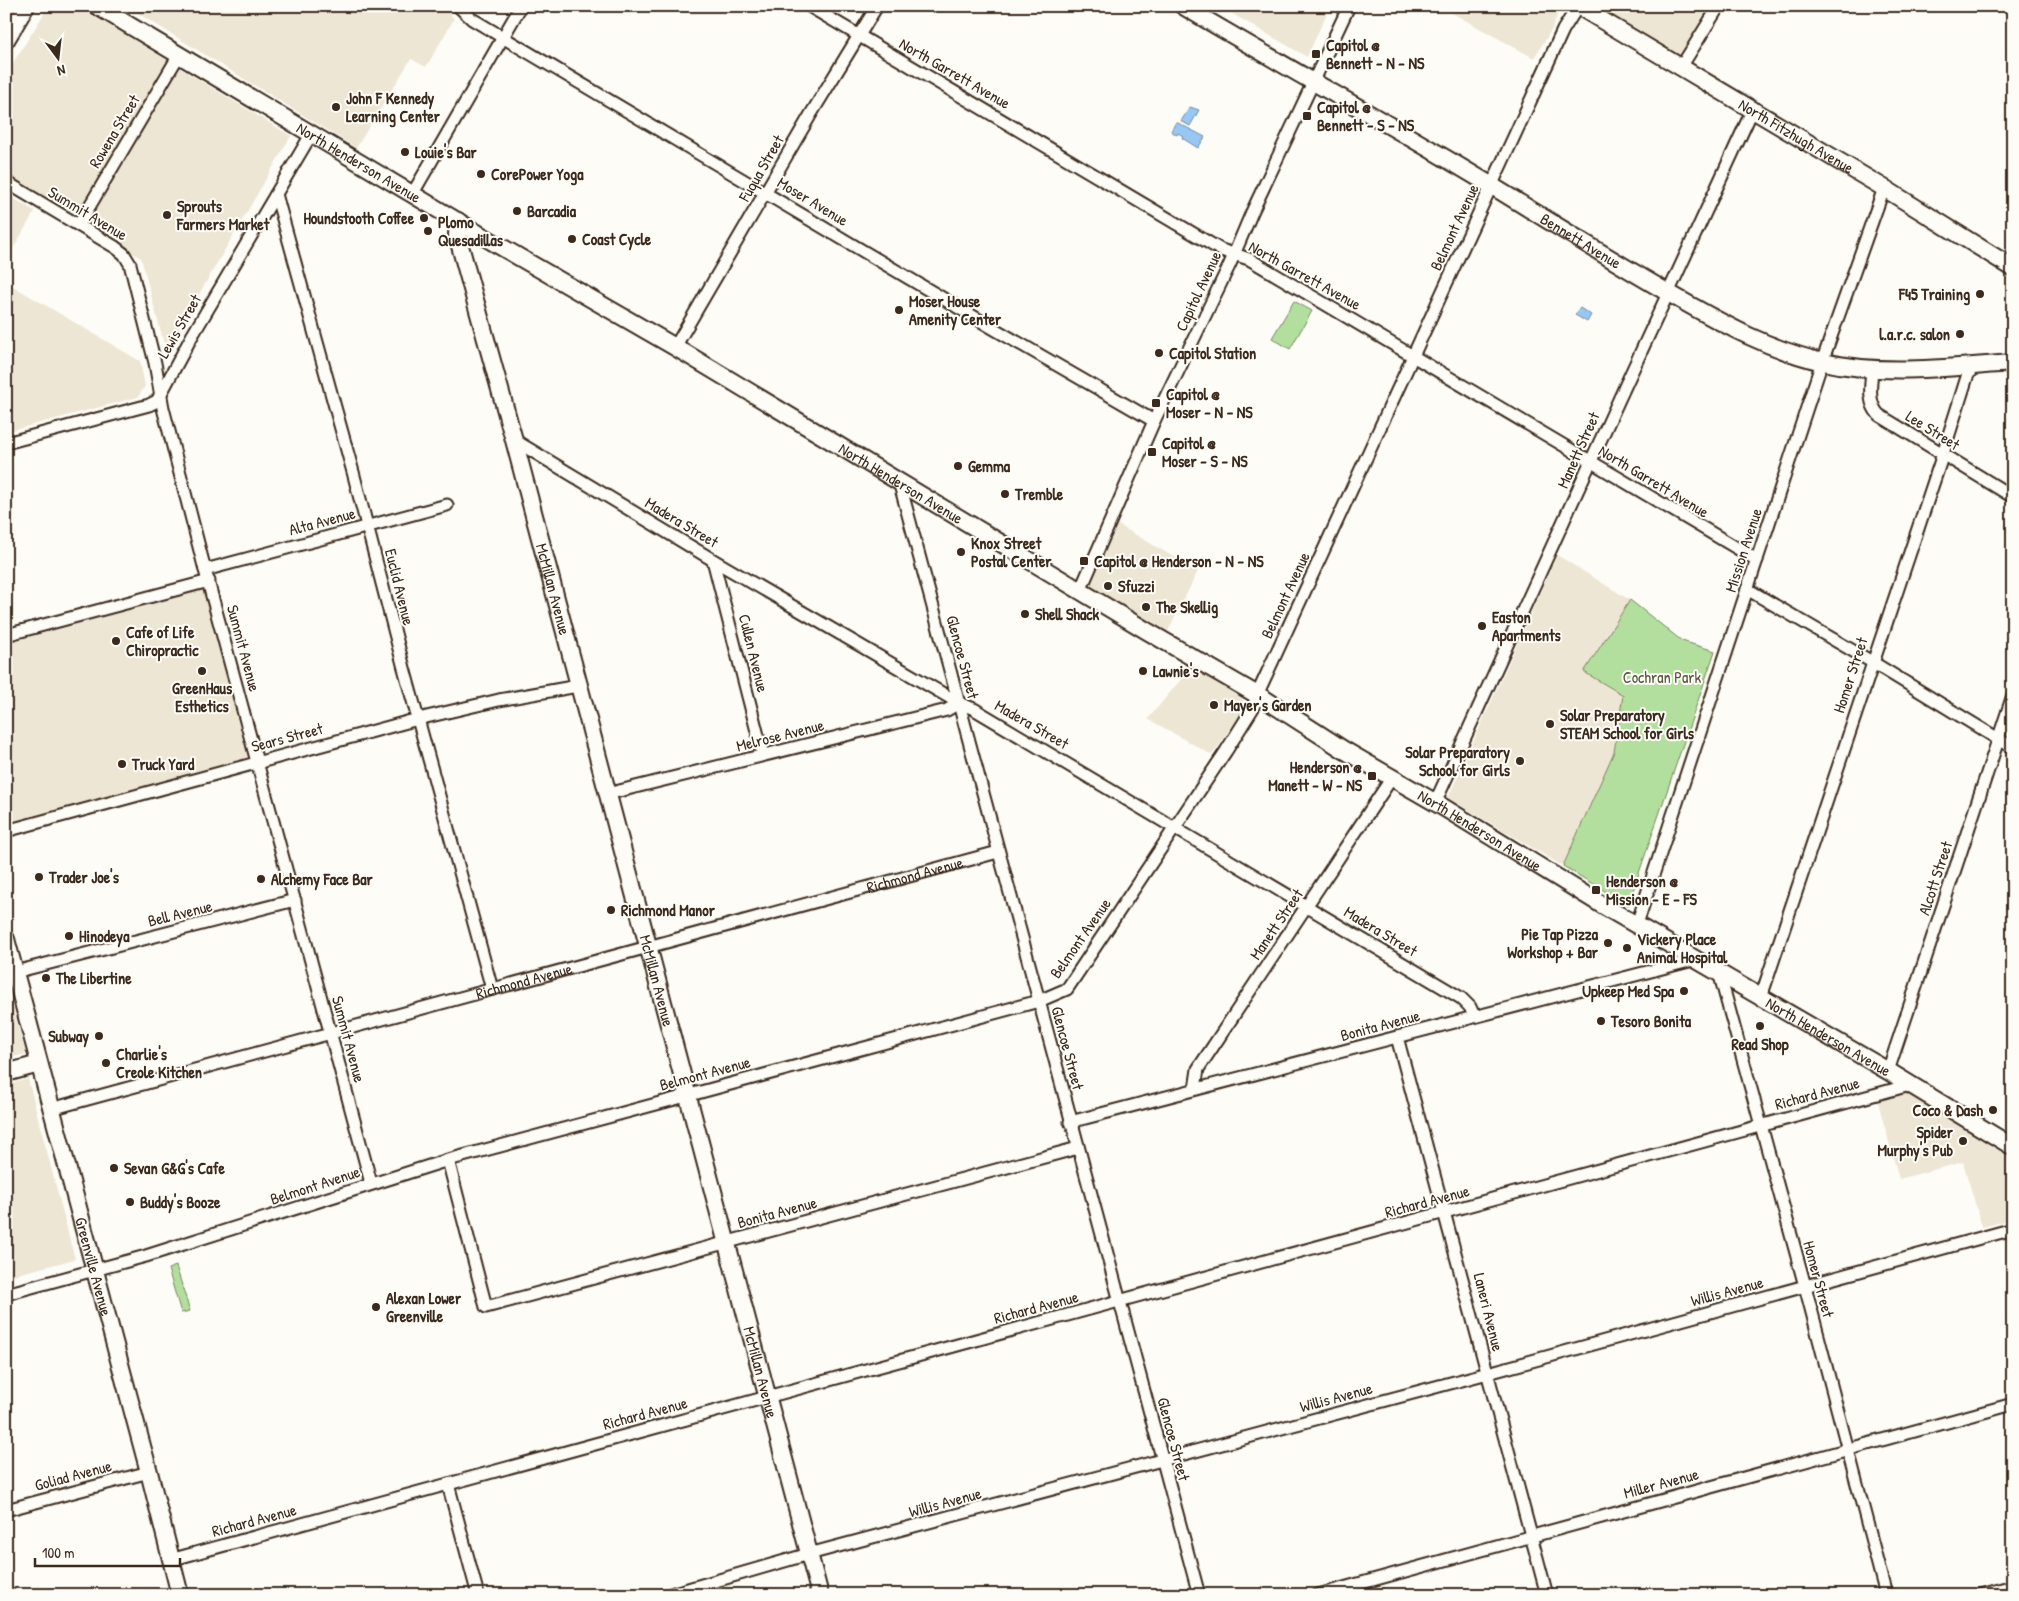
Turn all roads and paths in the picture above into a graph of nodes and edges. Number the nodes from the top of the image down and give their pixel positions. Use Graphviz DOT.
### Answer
graph roads {
  1 [pos="26,6"];
  2 [pos="96,6"];
  3 [pos="458,6"];
  4 [pos="522,6"];
  5 [pos="810,6"];
  6 [pos="877,6"];
  7 [pos="1183,6"];
  8 [pos="1349,6"];
  9 [pos="1578,6"];
  10 [pos="1719,6"];
  11 [pos="858,35"];
  12 [pos="504,37"];
  13 [pos="6,40"];
  14 [pos="179,55"];
  15 [pos="1681,67"];
  16 [pos="1314,81"];
  17 [pos="1752,111"];
  18 [pos="312,133"];
  19 [pos="6,182"];
  20 [pos="1491,185"];
  21 [pos="1884,188"];
  22 [pos="766,192"];
  23 [pos="413,193"];
  24 [pos="276,194"];
  25 [pos="458,221"];
  26 [pos="79,224"];
  27 [pos="1234,254"];
  28 [pos="2013,268"];
  29 [pos="1668,293"];
  30 [pos="675,347"];
  31 [pos="1413,356"];
  32 [pos="1822,362"];
  33 [pos="2013,363"];
  34 [pos="1973,366"];
  35 [pos="1872,369"];
  36 [pos="162,392"];
  37 [pos="1154,421"];
  38 [pos="514,440"];
  39 [pos="6,443"];
  40 [pos="1942,455"];
  41 [pos="1591,462"];
  42 [pos="899,481"];
  43 [pos="2013,497"];
  44 [pos="447,505"];
  45 [pos="367,525"];
  46 [pos="713,560"];
  47 [pos="1757,560"];
  48 [pos="207,575"];
  49 [pos="1747,589"];
  50 [pos="1080,591"];
  51 [pos="6,635"];
  52 [pos="1872,662"];
  53 [pos="578,686"];
  54 [pos="1257,695"];
  55 [pos="2013,695"];
  56 [pos="959,703"];
  57 [pos="418,719"];
  58 [pos="1998,740"];
  59 [pos="2013,748"];
  60 [pos="763,755"];
  61 [pos="257,762"];
  62 [pos="1391,779"];
  63 [pos="607,794"];
  64 [pos="1436,803"];
  65 [pos="1175,827"];
  66 [pos="6,830"];
  67 [pos="998,852"];
  68 [pos="295,900"];
  69 [pos="1307,906"];
  70 [pos="1637,924"];
  71 [pos="6,939"];
  72 [pos="648,946"];
  73 [pos="1697,959"];
  74 [pos="15,972"];
  75 [pos="1719,972"];
  76 [pos="492,989"];
  77 [pos="1761,997"];
  78 [pos="1039,1001"];
  79 [pos="1474,1016"];
  80 [pos="331,1033"];
  81 [pos="1397,1037"];
  82 [pos="39,1064"];
  83 [pos="1888,1071"];
  84 [pos="6,1073"];
  85 [pos="1910,1085"];
  86 [pos="1195,1089"];
  87 [pos="687,1095"];
  88 [pos="51,1109"];
  89 [pos="1070,1122"];
  90 [pos="1761,1126"];
  91 [pos="2013,1147"];
  92 [pos="1078,1148"];
  93 [pos="448,1160"];
  94 [pos="371,1183"];
  95 [pos="1446,1213"];
  96 [pos="2013,1229"];
  97 [pos="726,1242"];
  98 [pos="96,1271"];
  99 [pos="1805,1286"];
  100 [pos="6,1294"];
  101 [pos="1120,1301"];
  102 [pos="1488,1373"];
  103 [pos="767,1397"];
  104 [pos="2013,1404"];
  105 [pos="1848,1449"];
  106 [pos="1163,1461"];
  107 [pos="149,1472"];
  108 [pos="448,1484"];
  109 [pos="6,1510"];
  110 [pos="1531,1537"];
  111 [pos="809,1554"];
  112 [pos="170,1560"];
  113 [pos="2013,1586"];
  114 [pos="180,1595"];
  115 [pos="478,1595"];
  116 [pos="667,1595"];
  117 [pos="820,1595"];
  118 [pos="1199,1595"];
  119 [pos="1318,1595"];
  120 [pos="1547,1595"];
  121 [pos="1886,1595"];
  122 [pos="1980,1595"];
  1 -- 13 [label="street"];
  2 -- 14 [label="street, North Henderson Avenue"];
  3 -- 12 [label="street, Moser Avenue"];
  4 -- 12 [label="street"];
  5 -- 11 [label="street, North Garrett Avenue"];
  6 -- 11 [label="street, Fuqua Street"];
  7 -- 16 [label="street, Bennett Avenue"];
  8 -- 16 [label="street, Capitol Avenue"];
  9 -- 15 [label="street, North Fitzhugh Avenue"];
  9 -- 20 [label="street, Belmont Avenue"];
  10 -- 15 [label="street"];
  11 -- 22 [label="street, Fuqua Street"];
  11 -- 27 [label="street, North Garrett Avenue"];
  12 -- 22 [label="street, Moser Avenue"];
  12 -- 23 [label="street"];
  14 -- 18 [label="street, North Henderson Avenue"];
  14 -- 26 [label="street, Rowena Street"];
  15 -- 17 [label="street, North Fitzhugh Avenue"];
  16 -- 20 [label="street, Bennett Avenue"];
  16 -- 27 [label="street, Capitol Avenue"];
  17 -- 21 [label="street, North Fitzhugh Avenue"];
  17 -- 29 [label="street, Manett Street"];
  18 -- 23 [label="street, North Henderson Avenue"];
  18 -- 24 [label="street, Lewis Street"];
  19 -- 26 [label="street, Summit Avenue"];
  20 -- 29 [label="street, Bennett Avenue"];
  20 -- 31 [label="street, Belmont Avenue"];
  21 -- 28 [label="street, North Fitzhugh Avenue"];
  21 -- 32 [label="street, Mission Avenue"];
  22 -- 30 [label="street, Fuqua Street"];
  22 -- 37 [label="street, Moser Avenue"];
  23 -- 25 [label="street, North Henderson Avenue"];
  24 -- 36 [label="street, Lewis Street"];
  24 -- 45 [label="street, Euclid Avenue"];
  25 -- 30 [label="street, North Henderson Avenue"];
  25 -- 38 [label="street, McMillan Avenue"];
  26 -- 36 [label="street, Summit Avenue"];
  27 -- 31 [label="street, North Garrett Avenue"];
  27 -- 37 [label="street, Capitol Avenue"];
  29 -- 32 [label="street, Bennett Avenue"];
  29 -- 41 [label="street, Manett Street"];
  30 -- 42 [label="street, North Henderson Avenue"];
  31 -- 41 [label="street, North Garrett Avenue"];
  31 -- 54 [label="street, Belmont Avenue"];
  32 -- 35 [label="street, Bennett Avenue"];
  32 -- 47 [label="street, Mission Avenue"];
  33 -- 34 [label="street, Bennett Avenue"];
  34 -- 35 [label="street, Bennett Avenue"];
  34 -- 40 [label="street, Homer Street"];
  35 -- 40 [label="street, Lee Street"];
  36 -- 39 [label="street, Lewis Street"];
  36 -- 48 [label="street, Summit Avenue"];
  37 -- 50 [label="street, Capitol Avenue"];
  38 -- 46 [label="street, Madera Street"];
  38 -- 53 [label="street, McMillan Avenue"];
  40 -- 43 [label="street, Lee Street"];
  40 -- 52 [label="street, Homer Street"];
  41 -- 47 [label="street, North Garrett Avenue"];
  41 -- 64 [label="street, Manett Street"];
  42 -- 50 [label="street, North Henderson Avenue"];
  42 -- 56 [label="street, Glencoe Street"];
  44 -- 45 [label="street, Alta Avenue"];
  45 -- 48 [label="street, Alta Avenue"];
  45 -- 57 [label="street, Euclid Avenue"];
  46 -- 56 [label="street, Madera Street"];
  46 -- 60 [label="street, Cullen Avenue"];
  47 -- 49 [label="street, Mission Avenue"];
  48 -- 51 [label="street, Alta Avenue"];
  48 -- 61 [label="street, Summit Avenue"];
  49 -- 52 [label="street"];
  49 -- 70 [label="street, Mission Avenue"];
  50 -- 54 [label="street, North Henderson Avenue"];
  52 -- 58 [label="street"];
  52 -- 77 [label="street, Homer Street"];
  53 -- 57 [label="street, Sears Street"];
  53 -- 63 [label="street, McMillan Avenue"];
  54 -- 62 [label="street, North Henderson Avenue"];
  54 -- 65 [label="street, Belmont Avenue"];
  55 -- 58 [label="street, Alcott Street"];
  56 -- 60 [label="street, Melrose Avenue"];
  56 -- 65 [label="street, Madera Street"];
  56 -- 67 [label="street, Glencoe Street"];
  57 -- 61 [label="street, Sears Street"];
  57 -- 76 [label="street, Euclid Avenue"];
  58 -- 59 [label="street"];
  58 -- 83 [label="street, Alcott Street"];
  60 -- 63 [label="street, Melrose Avenue"];
  61 -- 66 [label="street, Sears Street"];
  61 -- 68 [label="street, Summit Avenue"];
  62 -- 64 [label="street, North Henderson Avenue"];
  62 -- 69 [label="street, Manett Street"];
  63 -- 72 [label="street, McMillan Avenue"];
  64 -- 70 [label="street, North Henderson Avenue"];
  65 -- 69 [label="street, Madera Street"];
  65 -- 78 [label="street, Belmont Avenue"];
  67 -- 72 [label="street, Richmond Avenue"];
  67 -- 78 [label="street, Glencoe Street"];
  68 -- 74 [label="street, Bell Avenue"];
  68 -- 80 [label="street, Summit Avenue"];
  69 -- 79 [label="street, Madera Street"];
  69 -- 86 [label="street, Manett Street"];
  70 -- 73 [label="street, North Henderson Avenue"];
  71 -- 74 [label="street, Greenville Avenue"];
  72 -- 76 [label="street, Richmond Avenue"];
  72 -- 87 [label="street, McMillan Avenue"];
  73 -- 75 [label="street, North Henderson Avenue"];
  73 -- 79 [label="street, Bonita Avenue"];
  74 -- 82 [label="street, Greenville Avenue"];
  75 -- 77 [label="street, North Henderson Avenue"];
  75 -- 90 [label="street, Homer Street"];
  76 -- 80 [label="street, Richmond Avenue"];
  77 -- 83 [label="street, North Henderson Avenue"];
  78 -- 87 [label="street, Belmont Avenue"];
  78 -- 89 [label="street, Glencoe Street"];
  79 -- 81 [label="street, Bonita Avenue"];
  80 -- 88 [label="street, Richmond Avenue"];
  80 -- 94 [label="street, Summit Avenue"];
  81 -- 86 [label="street, Bonita Avenue"];
  81 -- 95 [label="street, Laneri Avenue"];
  82 -- 84 [label="street"];
  82 -- 88 [label="street, Greenville Avenue"];
  83 -- 85 [label="street, North Henderson Avenue"];
  85 -- 90 [label="street, Richard Avenue"];
  85 -- 91 [label="street, North Henderson Avenue"];
  86 -- 89 [label="street, Bonita Avenue"];
  87 -- 93 [label="street, Belmont Avenue"];
  87 -- 97 [label="street, McMillan Avenue"];
  88 -- 98 [label="street, Greenville Avenue"];
  89 -- 92 [label="street, Glencoe Street"];
  90 -- 95 [label="street, Richard Avenue"];
  90 -- 99 [label="street, Homer Street"];
  92 -- 97 [label="street, Bonita Avenue"];
  92 -- 101 [label="street, Glencoe Street"];
  93 -- 94 [label="street, Belmont Avenue"];
  93 -- 97 [label="street, Bonita Avenue"];
  94 -- 98 [label="street, Belmont Avenue"];
  95 -- 101 [label="street, Richard Avenue"];
  95 -- 102 [label="street, Laneri Avenue"];
  96 -- 99 [label="street, Willis Avenue"];
  97 -- 103 [label="street, McMillan Avenue"];
  98 -- 100 [label="street, Belmont Avenue"];
  98 -- 107 [label="street, Greenville Avenue"];
  99 -- 102 [label="street, Willis Avenue"];
  99 -- 105 [label="street, Homer Street"];
  101 -- 103 [label="street, Richard Avenue"];
  101 -- 106 [label="street, Glencoe Street"];
  102 -- 106 [label="street, Willis Avenue"];
  102 -- 110 [label="street, Laneri Avenue"];
  103 -- 108 [label="street, Richard Avenue"];
  103 -- 111 [label="street, McMillan Avenue"];
  104 -- 105 [label="street, Miller Avenue"];
  105 -- 110 [label="street, Miller Avenue"];
  105 -- 121 [label="street, Homer Street"];
  106 -- 111 [label="street, Willis Avenue"];
  106 -- 118 [label="street, Glencoe Street"];
  107 -- 109 [label="street, Goliad Avenue"];
  107 -- 112 [label="street, Greenville Avenue"];
  108 -- 112 [label="street, Richard Avenue"];
  108 -- 115 [label="street"];
  110 -- 119 [label="street, Miller Avenue"];
  110 -- 120 [label="street, Laneri Avenue"];
  111 -- 116 [label="street, Willis Avenue"];
  111 -- 117 [label="street, McMillan Avenue"];
  112 -- 114 [label="street, Greenville Avenue"];
  113 -- 122 [label="street"];
}
